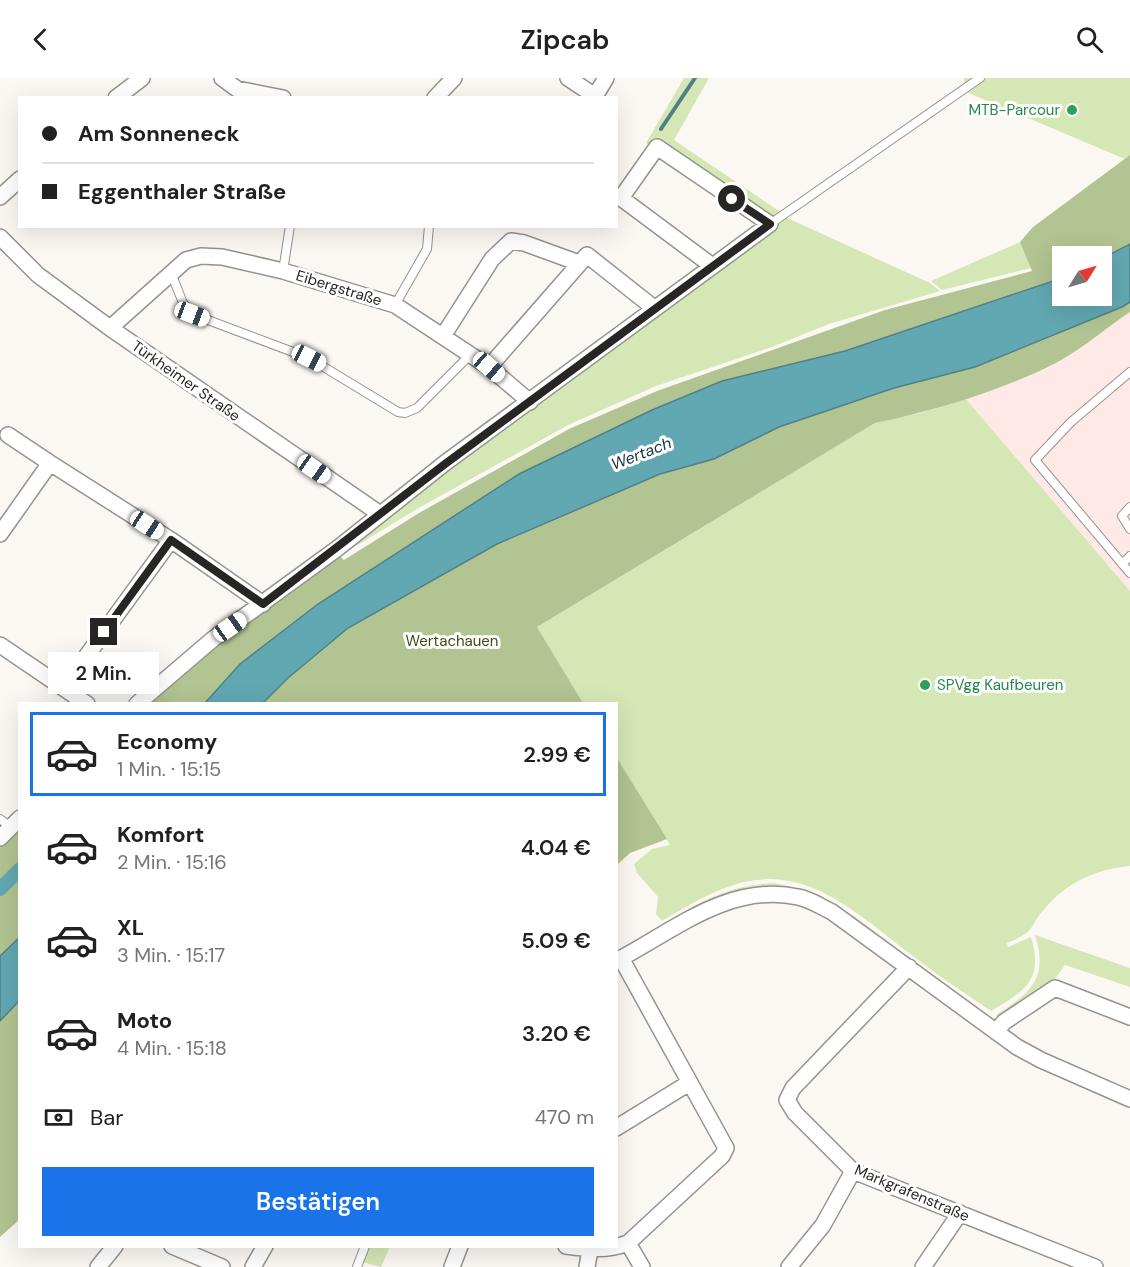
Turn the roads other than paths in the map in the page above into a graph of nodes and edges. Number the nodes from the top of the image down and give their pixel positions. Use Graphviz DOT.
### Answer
graph roads {
  1 [pos="142,78"];
  2 [pos="222,78"];
  3 [pos="454,78"];
  4 [pos="568,78"];
  5 [pos="606,78"];
  6 [pos="980,78"];
  7 [pos="119,96"];
  8 [pos="273,96"];
  9 [pos="437,96"];
  10 [pos="593,96"];
  11 [pos="595,96"];
  12 [pos="18,181"];
  13 [pos="0,197"];
  14 [pos="770,224"];
  15 [pos="290,228"];
  16 [pos="429,228"];
  17 [pos="0,237"];
  18 [pos="579,263"];
  19 [pos="711,265"];
  20 [pos="283,271"];
  21 [pos="171,272"];
  22 [pos="395,305"];
  23 [pos="654,308"];
  24 [pos="110,328"];
  25 [pos="443,336"];
  26 [pos="471,354"];
  27 [pos="489,367"];
  28 [pos="1130,372"];
  29 [pos="530,402"];
  30 [pos="8,435"];
  31 [pos="50,463"];
  32 [pos="1130,507"];
  33 [pos="380,514"];
  34 [pos="1130,529"];
  35 [pos="0,534"];
  36 [pos="171,540"];
  37 [pos="1130,556"];
  38 [pos="1122,564"];
  39 [pos="1130,573"];
  40 [pos="263,604"];
  41 [pos="0,645"];
  42 [pos="64,687"];
  43 [pos="84,702"];
  44 [pos="139,702"];
  45 [pos="619,959"];
  46 [pos="909,967"];
  47 [pos="1130,1017"];
  48 [pos="996,1032"];
  49 [pos="689,1083"];
  50 [pos="1130,1099"];
  51 [pos="618,1122"];
  52 [pos="853,1171"];
  53 [pos="960,1213"];
  54 [pos="628,1243"];
  55 [pos="618,1247"];
  56 [pos="113,1248"];
  57 [pos="177,1248"];
  58 [pos="264,1248"];
  59 [pos="364,1248"];
  60 [pos="459,1248"];
  61 [pos="578,1248"];
  62 [pos="614,1248"];
  63 [pos="590,1250"];
  64 [pos="98,1267"];
  65 [pos="222,1267"];
  66 [pos="253,1267"];
  67 [pos="357,1267"];
  68 [pos="452,1267"];
  69 [pos="586,1267"];
  70 [pos="642,1267"];
  71 [pos="789,1267"];
  72 [pos="923,1267"];
  73 [pos="1095,1267"];
  1 -- 7 [label="street"];
  2 -- 8 [label="street"];
  3 -- 9 [label="street"];
  4 -- 10 [label="street"];
  5 -- 11 [label="street"];
  6 -- 14 [label="lane"];
  12 -- 13 [label="street"];
  14 -- 19 [label="street"];
  14 -- 19 [label="street"];
  15 -- 20 [label="lane, Eibergstraße"];
  16 -- 22 [label="lane, Eibergstraße"];
  17 -- 24 [label="street, Türkheimer Straße"];
  18 -- 23 [label="street"];
  18 -- 25 [label="street"];
  18 -- 27 [label="street"];
  19 -- 23 [label="street"];
  20 -- 21 [label="street, Eibergstraße"];
  20 -- 22 [label="street, Eibergstraße"];
  21 -- 24 [label="street, Eibergstraße"];
  21 -- 26 [label="lane"];
  22 -- 25 [label="street, Eibergstraße"];
  23 -- 29 [label="street"];
  24 -- 33 [label="street, Türkheimer Straße"];
  25 -- 26 [label="street, Eibergstraße"];
  26 -- 27 [label="street, Eibergstraße"];
  27 -- 29 [label="street, Eibergstraße"];
  28 -- 38 [label="lane"];
  29 -- 33 [label="street"];
  30 -- 31 [label="street"];
  31 -- 35 [label="street"];
  31 -- 36 [label="street"];
  32 -- 34 [label="lane"];
  33 -- 40 [label="street"];
  36 -- 40 [label="street"];
  36 -- 42 [label="street"];
  37 -- 38 [label="lane"];
  38 -- 39 [label="lane"];
  40 -- 44 [label="street"];
  41 -- 42 [label="street"];
  42 -- 43 [label="street"];
  45 -- 46 [label="street"];
  45 -- 49 [label="street"];
  46 -- 48 [label="street"];
  46 -- 52 [label="street, Markgrafenstraße"];
  47 -- 48 [label="street"];
  48 -- 50 [label="street"];
  49 -- 51 [label="street"];
  49 -- 54 [label="street"];
  52 -- 53 [label="street, Markgrafenstraße"];
  52 -- 71 [label="street"];
  53 -- 72 [label="street"];
  53 -- 73 [label="street, Markgrafenstraße"];
  54 -- 55 [label="street"];
  54 -- 70 [label="street"];
  56 -- 64 [label="street"];
  57 -- 65 [label="street"];
  58 -- 66 [label="street"];
  59 -- 67 [label="lane"];
  60 -- 68 [label="street"];
  61 -- 63 [label="street"];
  62 -- 63 [label="street"];
  63 -- 69 [label="street"];
}
